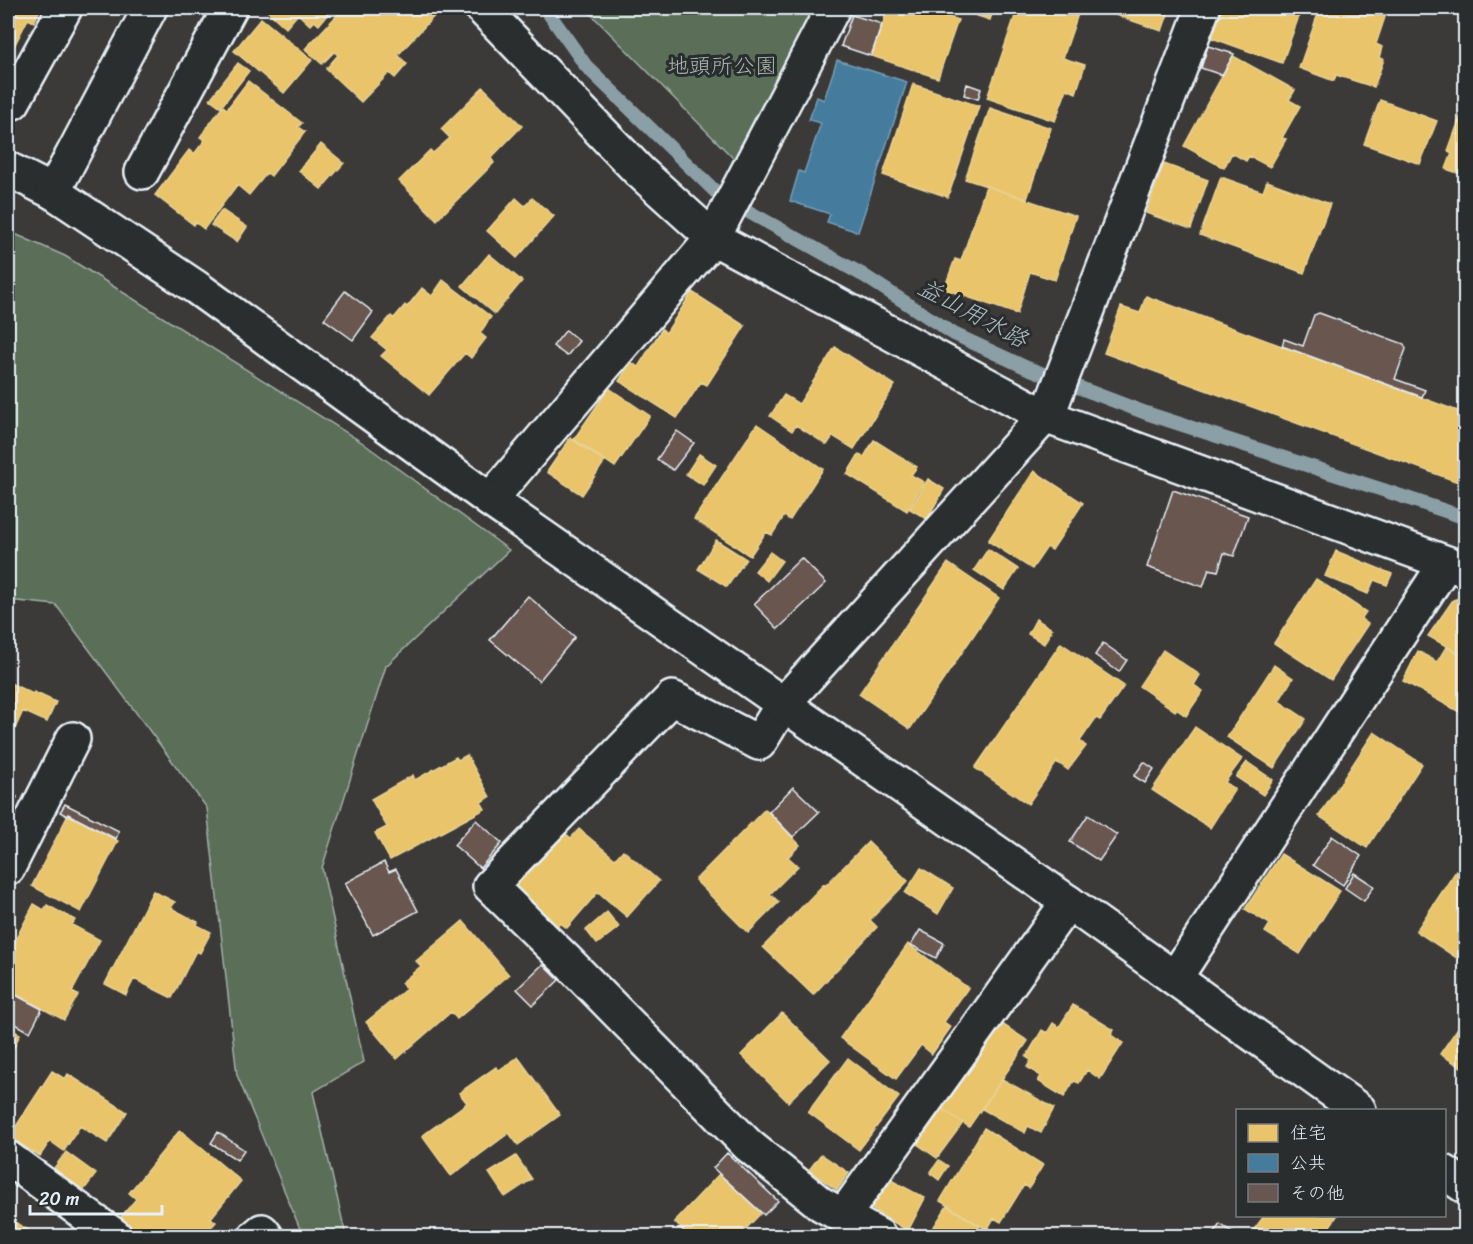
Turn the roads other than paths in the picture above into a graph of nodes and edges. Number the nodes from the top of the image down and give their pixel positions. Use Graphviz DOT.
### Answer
graph roads {
  1 [pos="65,8"];
  2 [pos="150,8"];
  3 [pos="230,8"];
  4 [pos="833,8"];
  5 [pos="1203,8"];
  6 [pos="488,10"];
  7 [pos="8,98"];
  8 [pos="8,169"];
  9 [pos="142,172"];
  10 [pos="53,192"];
  11 [pos="718,230"];
  12 [pos="1049,408"];
  13 [pos="490,500"];
  14 [pos="1456,567"];
  15 [pos="783,704"];
  16 [pos="73,739"];
  17 [pos="8,868"];
  18 [pos="1068,902"];
  19 [pos="1175,978"];
  20 [pos="1358,1109"];
  21 [pos="8,1158"];
  22 [pos="1446,1173"];
  23 [pos="1466,1187"];
  24 [pos="843,1216"];
  25 [pos="115,1236"];
  26 [pos="256,1236"];
  27 [pos="266,1236"];
  28 [pos="879,1236"];
  1 -- 7 [label="street"];
  2 -- 10 [label="street"];
  3 -- 9 [label="street"];
  4 -- 11 [label="street"];
  5 -- 12 [label="street"];
  6 -- 11 [label="street"];
  8 -- 10 [label="street"];
  10 -- 13 [label="street"];
  11 -- 12 [label="street"];
  11 -- 13 [label="street"];
  12 -- 14 [label="street"];
  12 -- 15 [label="street"];
  13 -- 15 [label="street"];
  14 -- 19 [label="street"];
  15 -- 18 [label="street"];
  15 -- 24 [label="street"];
  16 -- 17 [label="street"];
  18 -- 19 [label="street"];
  18 -- 24 [label="street"];
  19 -- 20 [label="street"];
  21 -- 25 [label="street"];
  22 -- 23 [label="street"];
  24 -- 28 [label="street"];
  26 -- 27 [label="street"];
}
